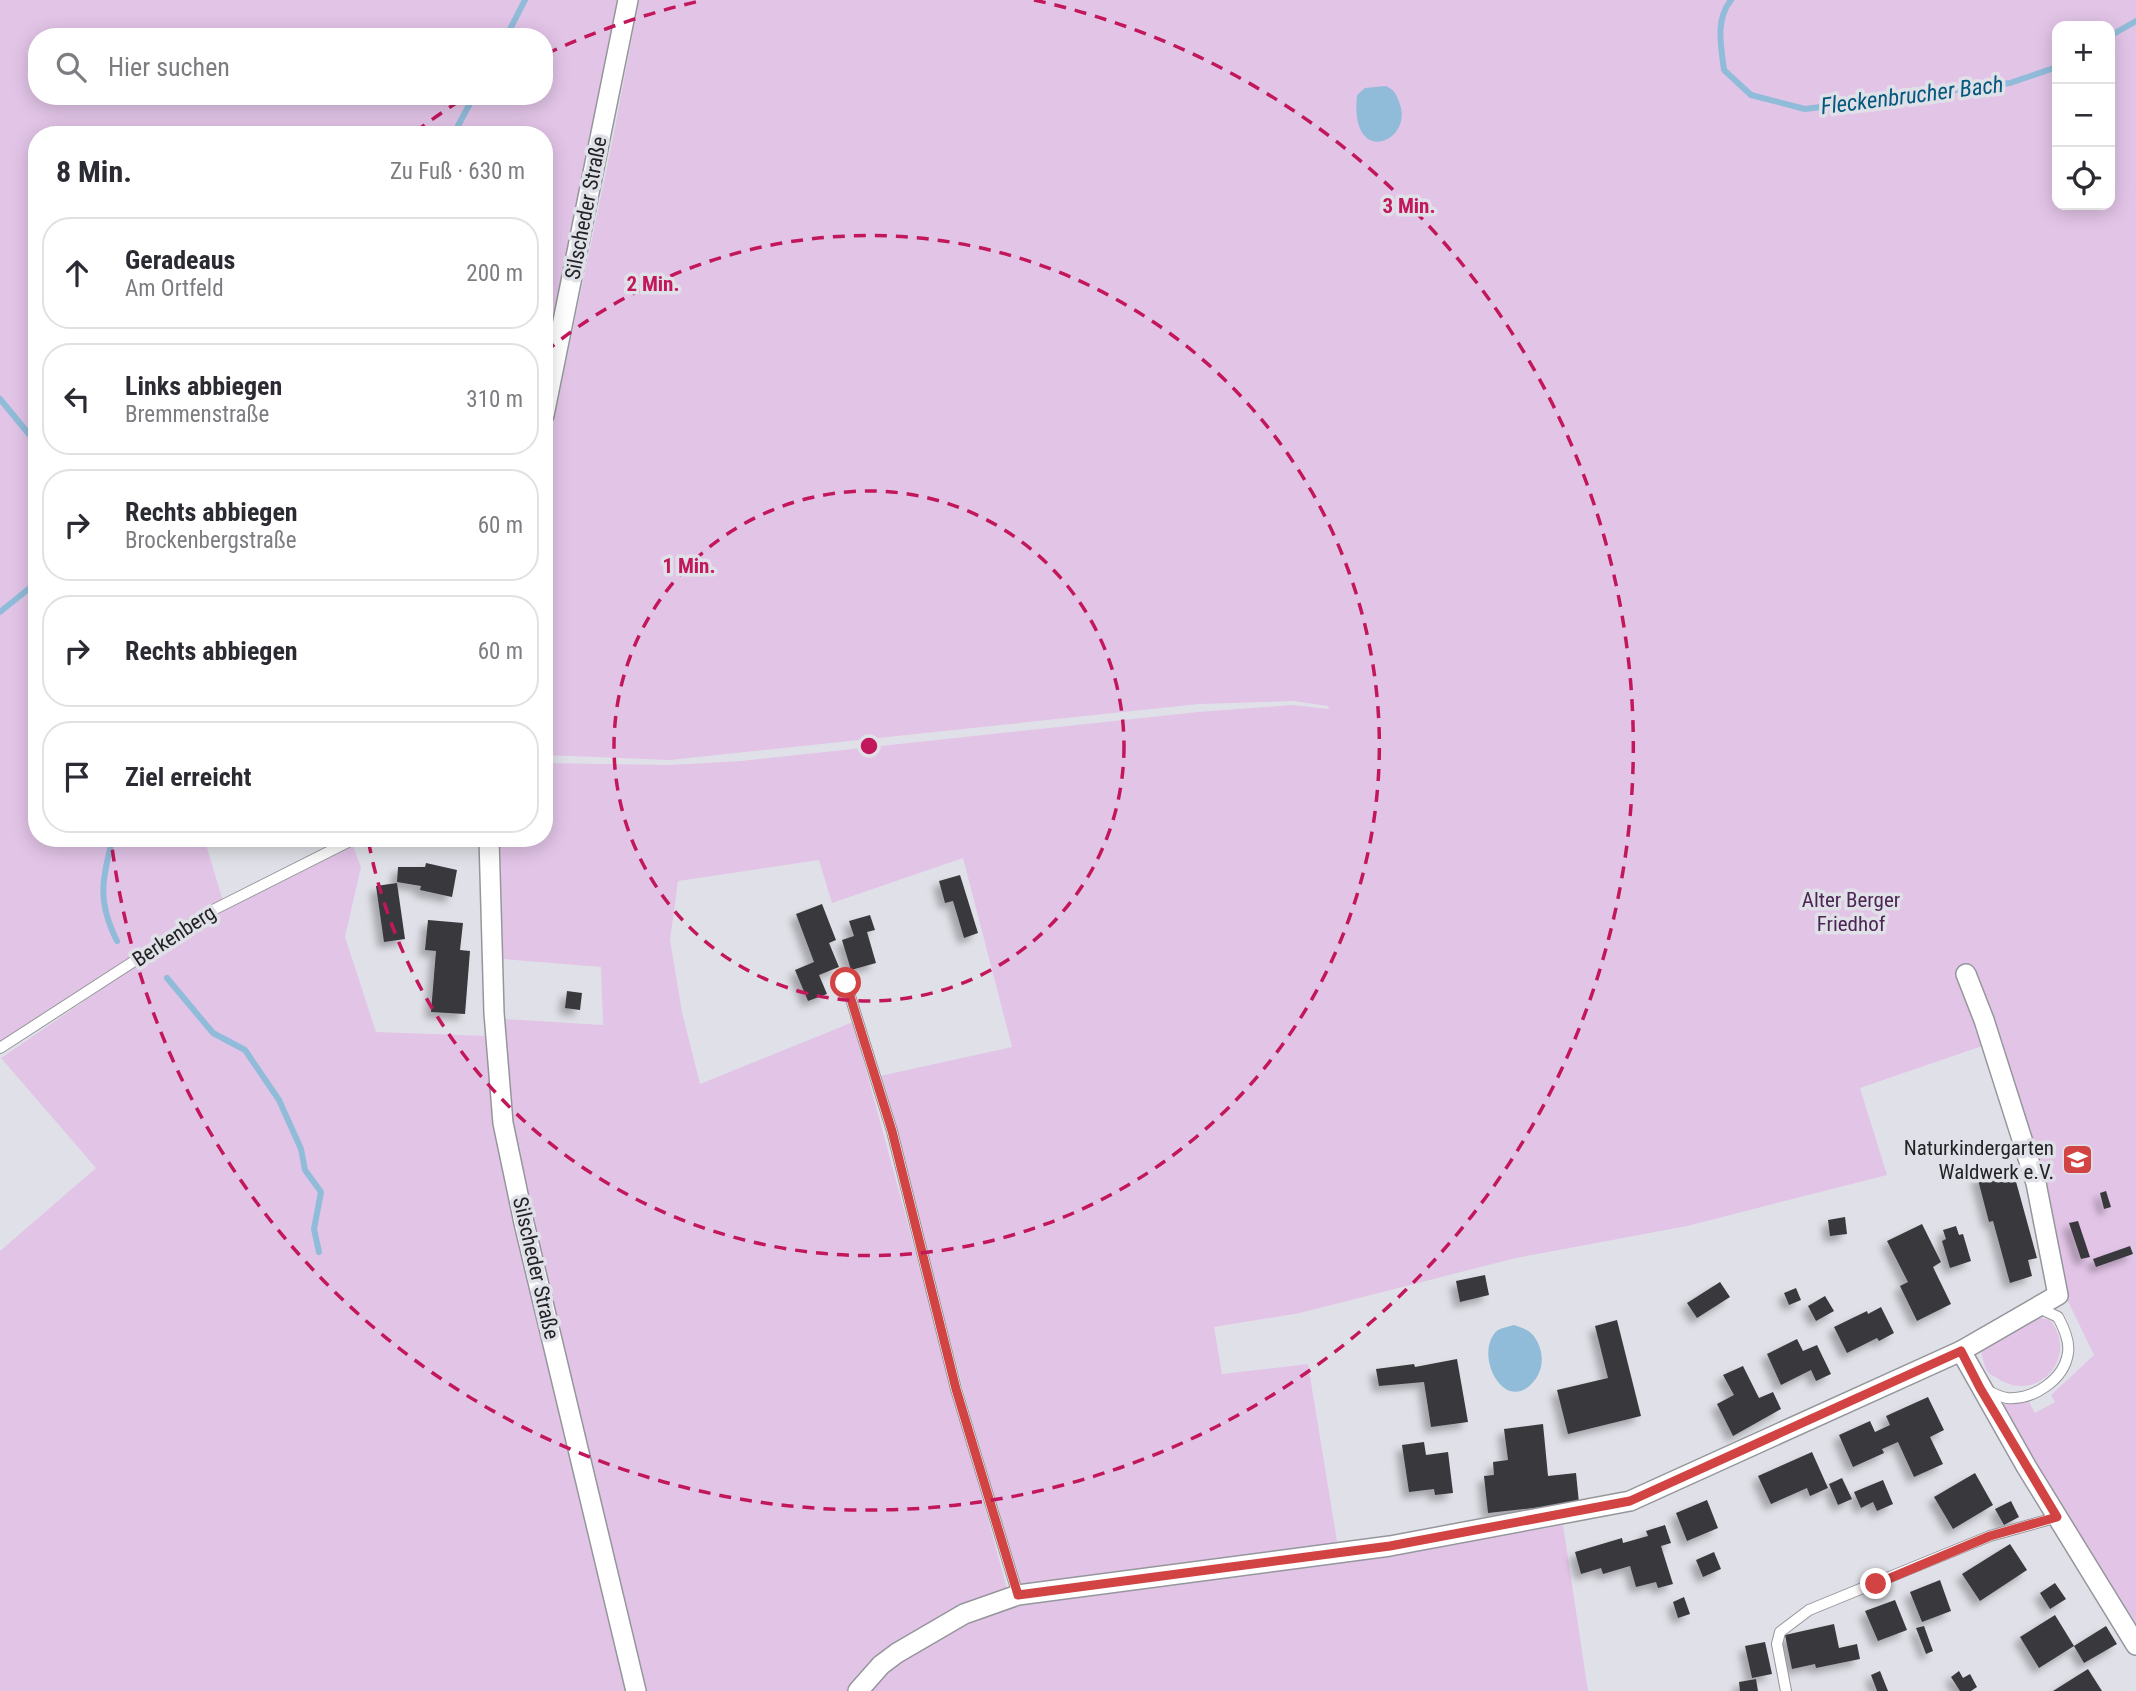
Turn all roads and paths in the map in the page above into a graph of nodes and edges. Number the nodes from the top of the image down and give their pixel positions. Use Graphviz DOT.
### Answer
graph roads {
  1 [pos="628,0"];
  2 [pos="553,371"];
  3 [pos="338,847"];
  4 [pos="489,847"];
  5 [pos="1966,974"];
  6 [pos="846,983"];
  7 [pos="1,1046"];
  8 [pos="2036,1307"];
  9 [pos="1961,1351"];
  10 [pos="1980,1388"];
  11 [pos="2057,1517"];
  12 [pos="1018,1595"];
  13 [pos="2136,1645"];
  14 [pos="636,1691"];
  15 [pos="858,1691"];
  16 [pos="1786,1691"];
  1 -- 2 [label="street, Silscheder Straße"];
  3 -- 7 [label="lane, Berkenberg"];
  4 -- 14 [label="street, Silscheder Straße"];
  5 -- 8 [label="street"];
  6 -- 12 [label="lane"];
  8 -- 9 [label="street"];
  8 -- 10 [label="lane"];
  9 -- 10 [label="street"];
  9 -- 12 [label="street"];
  10 -- 11 [label="street"];
  11 -- 13 [label="street"];
  11 -- 16 [label="lane"];
  12 -- 15 [label="street"];
}
